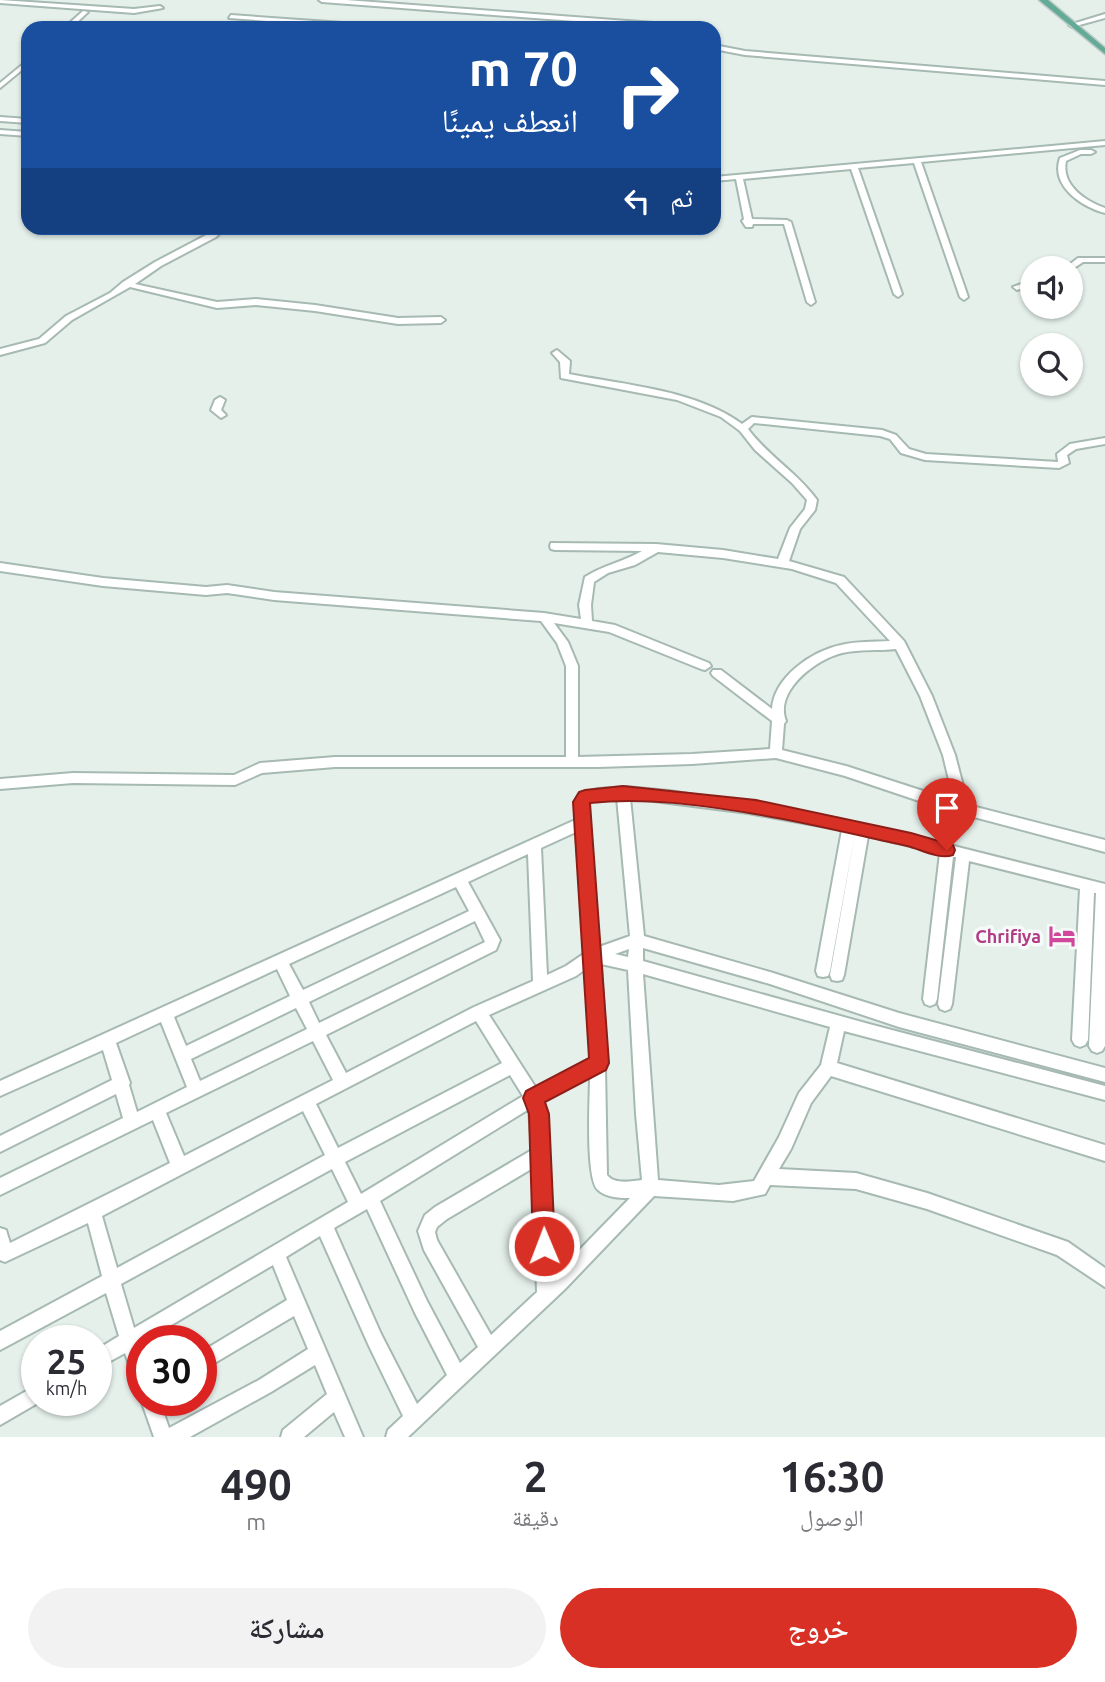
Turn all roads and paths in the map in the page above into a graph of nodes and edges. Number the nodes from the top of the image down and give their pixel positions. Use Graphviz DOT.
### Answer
graph roads {
  1 [pos="322,0"];
  2 [pos="1043,0"];
  3 [pos="337,1"];
  4 [pos="0,4"];
  5 [pos="160,8"];
  6 [pos="85,12"];
  7 [pos="127,15"];
  8 [pos="1105,16"];
  9 [pos="231,17"];
  10 [pos="75,21"];
  11 [pos="271,21"];
  12 [pos="324,21"];
  13 [pos="601,21"];
  14 [pos="1072,25"];
  15 [pos="721,48"];
  16 [pos="1105,52"];
  17 [pos="21,68"];
  18 [pos="1105,83"];
  19 [pos="1,85"];
  20 [pos="0,119"];
  21 [pos="21,120"];
  22 [pos="0,132"];
  23 [pos="21,134"];
  24 [pos="1105,137"];
  25 [pos="1105,143"];
  26 [pos="1105,150"];
  27 [pos="917,160"];
  28 [pos="855,166"];
  29 [pos="721,172"];
  30 [pos="739,177"];
  31 [pos="721,178"];
  32 [pos="1105,211"];
  33 [pos="788,226"];
  34 [pos="214,235"];
  35 [pos="1083,260"];
  36 [pos="1105,260"];
  37 [pos="126,284"];
  38 [pos="1020,286"];
  39 [pos="1017,287"];
  40 [pos="898,294"];
  41 [pos="964,297"];
  42 [pos="811,302"];
  43 [pos="441,320"];
  44 [pos="0,352"];
  45 [pos="557,353"];
  46 [pos="220,400"];
  47 [pos="220,415"];
  48 [pos="743,429"];
  49 [pos="1105,442"];
  50 [pos="555,545"];
  51 [pos="656,548"];
  52 [pos="782,564"];
  53 [pos="0,567"];
  54 [pos="544,617"];
  55 [pos="587,623"];
  56 [pos="901,643"];
  57 [pos="779,721"];
  58 [pos="776,753"];
  59 [pos="572,761"];
  60 [pos="0,784"];
  61 [pos="623,793"];
  62 [pos="962,809"];
  63 [pos="582,823"];
  64 [pos="856,828"];
  65 [pos="534,846"];
  66 [pos="1105,846"];
  67 [pos="947,850"];
  68 [pos="963,855"];
  69 [pos="459,879"];
  70 [pos="1087,885"];
  71 [pos="1104,889"];
  72 [pos="834,904"];
  73 [pos="848,907"];
  74 [pos="478,913"];
  75 [pos="935,938"];
  76 [pos="637,940"];
  77 [pos="952,943"];
  78 [pos="592,956"];
  79 [pos="280,961"];
  80 [pos="635,965"];
  81 [pos="822,971"];
  82 [pos="1082,972"];
  83 [pos="837,975"];
  84 [pos="1100,976"];
  85 [pos="540,985"];
  86 [pos="300,999"];
  87 [pos="930,999"];
  88 [pos="945,1003"];
  89 [pos="478,1012"];
  90 [pos="164,1013"];
  91 [pos="839,1021"];
  92 [pos="317,1031"];
  93 [pos="107,1039"];
  94 [pos="1080,1040"];
  95 [pos="1097,1046"];
  96 [pos="183,1055"];
  97 [pos="599,1063"];
  98 [pos="512,1066"];
  99 [pos="828,1068"];
  100 [pos="1105,1075"];
  101 [pos="122,1083"];
  102 [pos="343,1084"];
  103 [pos="0,1089"];
  104 [pos="196,1090"];
  105 [pos="1105,1093"];
  106 [pos="533,1098"];
  107 [pos="307,1102"];
  108 [pos="157,1110"];
  109 [pos="132,1122"];
  110 [pos="0,1144"];
  111 [pos="1105,1153"];
  112 [pos="540,1154"];
  113 [pos="335,1158"];
  114 [pos="180,1165"];
  115 [pos="767,1177"];
  116 [pos="0,1187"];
  117 [pos="651,1188"];
  118 [pos="364,1201"];
  119 [pos="93,1212"];
  120 [pos="324,1225"];
  121 [pos="0,1236"];
  122 [pos="276,1253"];
  123 [pos="2,1255"];
  124 [pos="1105,1278"];
  125 [pos="113,1281"];
  126 [pos="546,1294"];
  127 [pos="298,1304"];
  128 [pos="155,1325"];
  129 [pos="126,1333"];
  130 [pos="0,1341"];
  131 [pos="488,1348"];
  132 [pos="217,1352"];
  133 [pos="319,1352"];
  134 [pos="458,1377"];
  135 [pos="338,1397"];
  136 [pos="21,1404"];
  137 [pos="0,1416"];
  138 [pos="156,1416"];
  139 [pos="414,1418"];
  140 [pos="163,1437"];
  141 [pos="171,1437"];
  142 [pos="290,1437"];
  143 [pos="354,1437"];
  144 [pos="395,1437"];
  1 -- 3 [label="street"];
  2 -- 14 [label="main road"];
  3 -- 12 [label="street"];
  3 -- 13 [label="street"];
  4 -- 5 [label="street"];
  4 -- 6 [label="street"];
  6 -- 7 [label="street"];
  6 -- 10 [label="street"];
  8 -- 14 [label="street"];
  9 -- 11 [label="street"];
  14 -- 16 [label="main road"];
  15 -- 18 [label="street"];
  17 -- 19 [label="street"];
  20 -- 21 [label="street"];
  22 -- 23 [label="street"];
  24 -- 29 [label="street"];
  25 -- 27 [label="street"];
  26 -- 32 [label="street"];
  27 -- 28 [label="street"];
  27 -- 41 [label="street"];
  28 -- 30 [label="street"];
  28 -- 40 [label="street"];
  30 -- 31 [label="street"];
  30 -- 33 [label="street"];
  33 -- 42 [label="street"];
  34 -- 37 [label="street"];
  35 -- 36 [label="street"];
  37 -- 43 [label="street"];
  37 -- 44 [label="street"];
  38 -- 39 [label="street"];
  45 -- 48 [label="street"];
  46 -- 47 [label="street"];
  48 -- 49 [label="street"];
  48 -- 52 [label="street"];
  50 -- 51 [label="street"];
  51 -- 52 [label="street"];
  51 -- 55 [label="street"];
  52 -- 56 [label="street"];
  53 -- 54 [label="street"];
  54 -- 55 [label="street"];
  54 -- 59 [label="street"];
  55 -- 57 [label="street"];
  56 -- 57 [label="street"];
  56 -- 62 [label="street"];
  57 -- 58 [label="street"];
  58 -- 59 [label="street"];
  58 -- 62 [label="street"];
  59 -- 60 [label="street"];
  61 -- 63 [label="street"];
  61 -- 64 [label="street"];
  61 -- 76 [label="street"];
  62 -- 66 [label="street"];
  63 -- 65 [label="street"];
  63 -- 78 [label="street"];
  64 -- 67 [label="street"];
  64 -- 72 [label="street"];
  64 -- 73 [label="street"];
  65 -- 69 [label="street"];
  65 -- 85 [label="street"];
  67 -- 68 [label="street"];
  67 -- 75 [label="street"];
  68 -- 70 [label="street"];
  68 -- 77 [label="street"];
  69 -- 74 [label="street"];
  69 -- 79 [label="street"];
  70 -- 71 [label="street"];
  70 -- 82 [label="street"];
  71 -- 84 [label="street"];
  72 -- 73 [label="street"];
  72 -- 81 [label="street"];
  73 -- 83 [label="street"];
  74 -- 86 [label="street"];
  74 -- 92 [label="street"];
  75 -- 77 [label="street"];
  75 -- 87 [label="street"];
  76 -- 78 [label="street"];
  76 -- 80 [label="street"];
  76 -- 100 [label="street"];
  77 -- 88 [label="street"];
  78 -- 80 [label="street"];
  78 -- 85 [label="street"];
  78 -- 97 [label="street"];
  79 -- 86 [label="street"];
  79 -- 90 [label="street"];
  80 -- 91 [label="street"];
  80 -- 117 [label="street"];
  82 -- 84 [label="street"];
  82 -- 94 [label="street"];
  84 -- 95 [label="street"];
  85 -- 89 [label="street"];
  86 -- 92 [label="street"];
  86 -- 96 [label="street"];
  89 -- 98 [label="street"];
  89 -- 102 [label="street"];
  90 -- 93 [label="street"];
  90 -- 96 [label="street"];
  91 -- 99 [label="street"];
  91 -- 105 [label="street"];
  92 -- 102 [label="street"];
  92 -- 104 [label="street"];
  93 -- 101 [label="street"];
  93 -- 103 [label="street"];
  96 -- 104 [label="street"];
  97 -- 106 [label="street"];
  97 -- 117 [label="street"];
  98 -- 106 [label="street"];
  98 -- 113 [label="street"];
  99 -- 111 [label="street"];
  99 -- 115 [label="street"];
  101 -- 109 [label="street"];
  101 -- 110 [label="street"];
  102 -- 107 [label="street"];
  104 -- 108 [label="street"];
  106 -- 112 [label="street"];
  106 -- 118 [label="street"];
  107 -- 113 [label="street"];
  107 -- 114 [label="street"];
  108 -- 109 [label="street"];
  108 -- 114 [label="street"];
  109 -- 116 [label="street"];
  112 -- 126 [label="street"];
  112 -- 131 [label="street"];
  113 -- 118 [label="street"];
  113 -- 125 [label="street"];
  114 -- 119 [label="street"];
  115 -- 117 [label="street"];
  115 -- 124 [label="street"];
  117 -- 126 [label="street"];
  118 -- 120 [label="street"];
  118 -- 134 [label="street"];
  119 -- 123 [label="street"];
  119 -- 125 [label="street"];
  120 -- 122 [label="street"];
  120 -- 139 [label="street"];
  121 -- 123 [label="street"];
  122 -- 127 [label="street"];
  122 -- 128 [label="street"];
  125 -- 129 [label="street"];
  125 -- 130 [label="street"];
  126 -- 131 [label="street"];
  127 -- 132 [label="street"];
  127 -- 133 [label="street"];
  131 -- 134 [label="street"];
  133 -- 135 [label="street"];
  133 -- 141 [label="street"];
  134 -- 139 [label="street"];
  135 -- 142 [label="street"];
  135 -- 143 [label="street"];
  136 -- 137 [label="street"];
  138 -- 140 [label="street"];
  139 -- 144 [label="street"];
}
